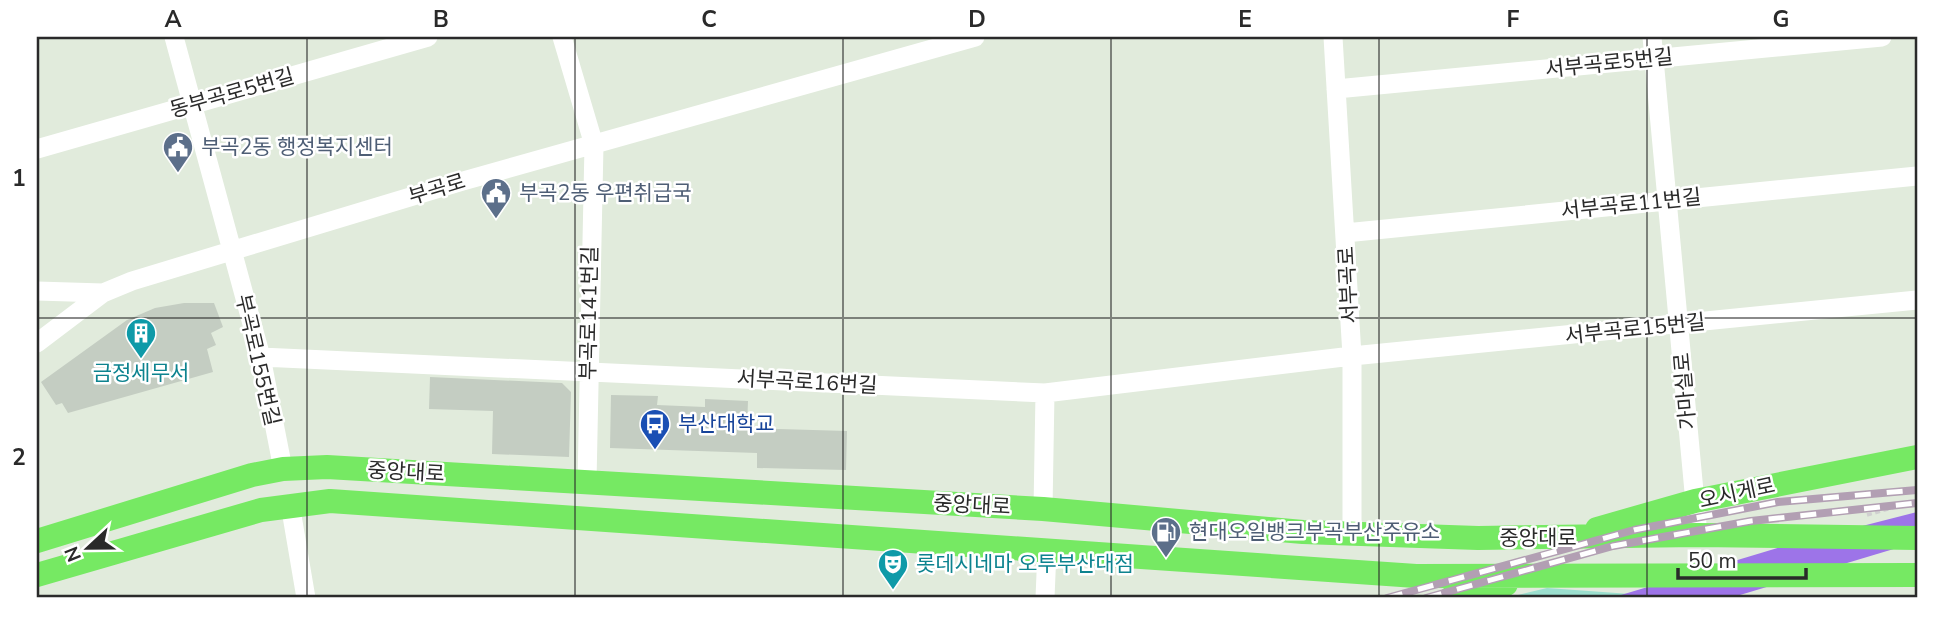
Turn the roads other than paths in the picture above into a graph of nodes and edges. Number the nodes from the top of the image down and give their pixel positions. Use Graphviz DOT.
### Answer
graph roads {
  1 [pos="174,37"];
  2 [pos="428,37"];
  3 [pos="562,37"];
  4 [pos="975,37"];
  5 [pos="1333,37"];
  6 [pos="1652,37"];
  7 [pos="1882,37"];
  8 [pos="953,40"];
  9 [pos="1654,58"];
  10 [pos="1336,89"];
  11 [pos="192,105"];
  12 [pos="593,145"];
  13 [pos="37,149"];
  14 [pos="1917,176"];
  15 [pos="1668,200"];
  16 [pos="1345,233"];
  17 [pos="231,251"];
  18 [pos="37,291"];
  19 [pos="103,293"];
  20 [pos="1917,300"];
  21 [pos="1679,325"];
  22 [pos="37,343"];
  23 [pos="1352,356"];
  24 [pos="261,357"];
  25 [pos="588,372"];
  26 [pos="1045,393"];
  27 [pos="1917,457"];
  28 [pos="283,469"];
  29 [pos="587,482"];
  30 [pos="1695,501"];
  31 [pos="290,504"];
  32 [pos="1043,509"];
  33 [pos="1352,534"];
  34 [pos="1698,535"];
  35 [pos="1917,538"];
  36 [pos="1560,539"];
  37 [pos="37,541"];
  38 [pos="1047,550"];
  39 [pos="37,575"];
  40 [pos="1541,575"];
  41 [pos="1917,575"];
  42 [pos="306,598"];
  43 [pos="1045,598"];
  44 [pos="1451,598"];
  1 -- 11 [label="street, 부곡로155번길"];
  2 -- 11 [label="street, 동부곡로5번길"];
  3 -- 12 [label="street, 부곡로141번길"];
  4 -- 8 [label="street, 부곡로"];
  5 -- 10 [label="street, 서부곡로"];
  6 -- 9 [label="street, 가마실로"];
  7 -- 9 [label="street, 서부곡로5번길"];
  8 -- 12 [label="street, 부곡로"];
  9 -- 10 [label="street, 서부곡로5번길"];
  9 -- 15 [label="street, 가마실로"];
  10 -- 16 [label="street, 서부곡로"];
  11 -- 13 [label="street, 동부곡로5번길"];
  11 -- 17 [label="street, 부곡로155번길"];
  12 -- 17 [label="street, 부곡로"];
  12 -- 25 [label="street, 부곡로141번길"];
  14 -- 15 [label="street, 서부곡로11번길"];
  15 -- 16 [label="street, 서부곡로11번길"];
  15 -- 21 [label="street, 가마실로"];
  16 -- 23 [label="street, 서부곡로"];
  17 -- 19 [label="street, 부곡로"];
  17 -- 24 [label="street, 부곡로155번길"];
  18 -- 19 [label="street"];
  19 -- 22 [label="street, 부곡로"];
  20 -- 21 [label="street, 서부곡로15번길"];
  21 -- 23 [label="street, 서부곡로15번길"];
  21 -- 30 [label="street, 가마실로"];
  23 -- 26 [label="street, 서부곡로16번길"];
  23 -- 33 [label="street, 서부곡로"];
  24 -- 25 [label="street, 서부곡로16번길"];
  24 -- 28 [label="street, 부곡로155번길"];
  25 -- 26 [label="street, 서부곡로16번길"];
  25 -- 29 [label="street, 부곡로141번길"];
  26 -- 32 [label="street"];
  27 -- 30 [label="main road, 오시게로"];
  28 -- 29 [label="main road, 중앙대로"];
  28 -- 37 [label="main road, 중앙대로"];
  29 -- 32 [label="main road, 중앙대로"];
  30 -- 34 [label="street, 가마실로"];
  30 -- 36 [label="main road, 오시게로"];
  31 -- 38 [label="main road, 중앙대로"];
  31 -- 39 [label="main road, 중앙대로"];
  31 -- 42 [label="street"];
  32 -- 33 [label="main road, 중앙대로"];
  33 -- 36 [label="main road, 중앙대로"];
  34 -- 35 [label="main road, 중앙대로"];
  34 -- 36 [label="main road, 중앙대로"];
  38 -- 40 [label="main road, 중앙대로"];
  38 -- 43 [label="street"];
  40 -- 41 [label="main road, 중앙대로"];
  40 -- 44 [label="main road"];
}
